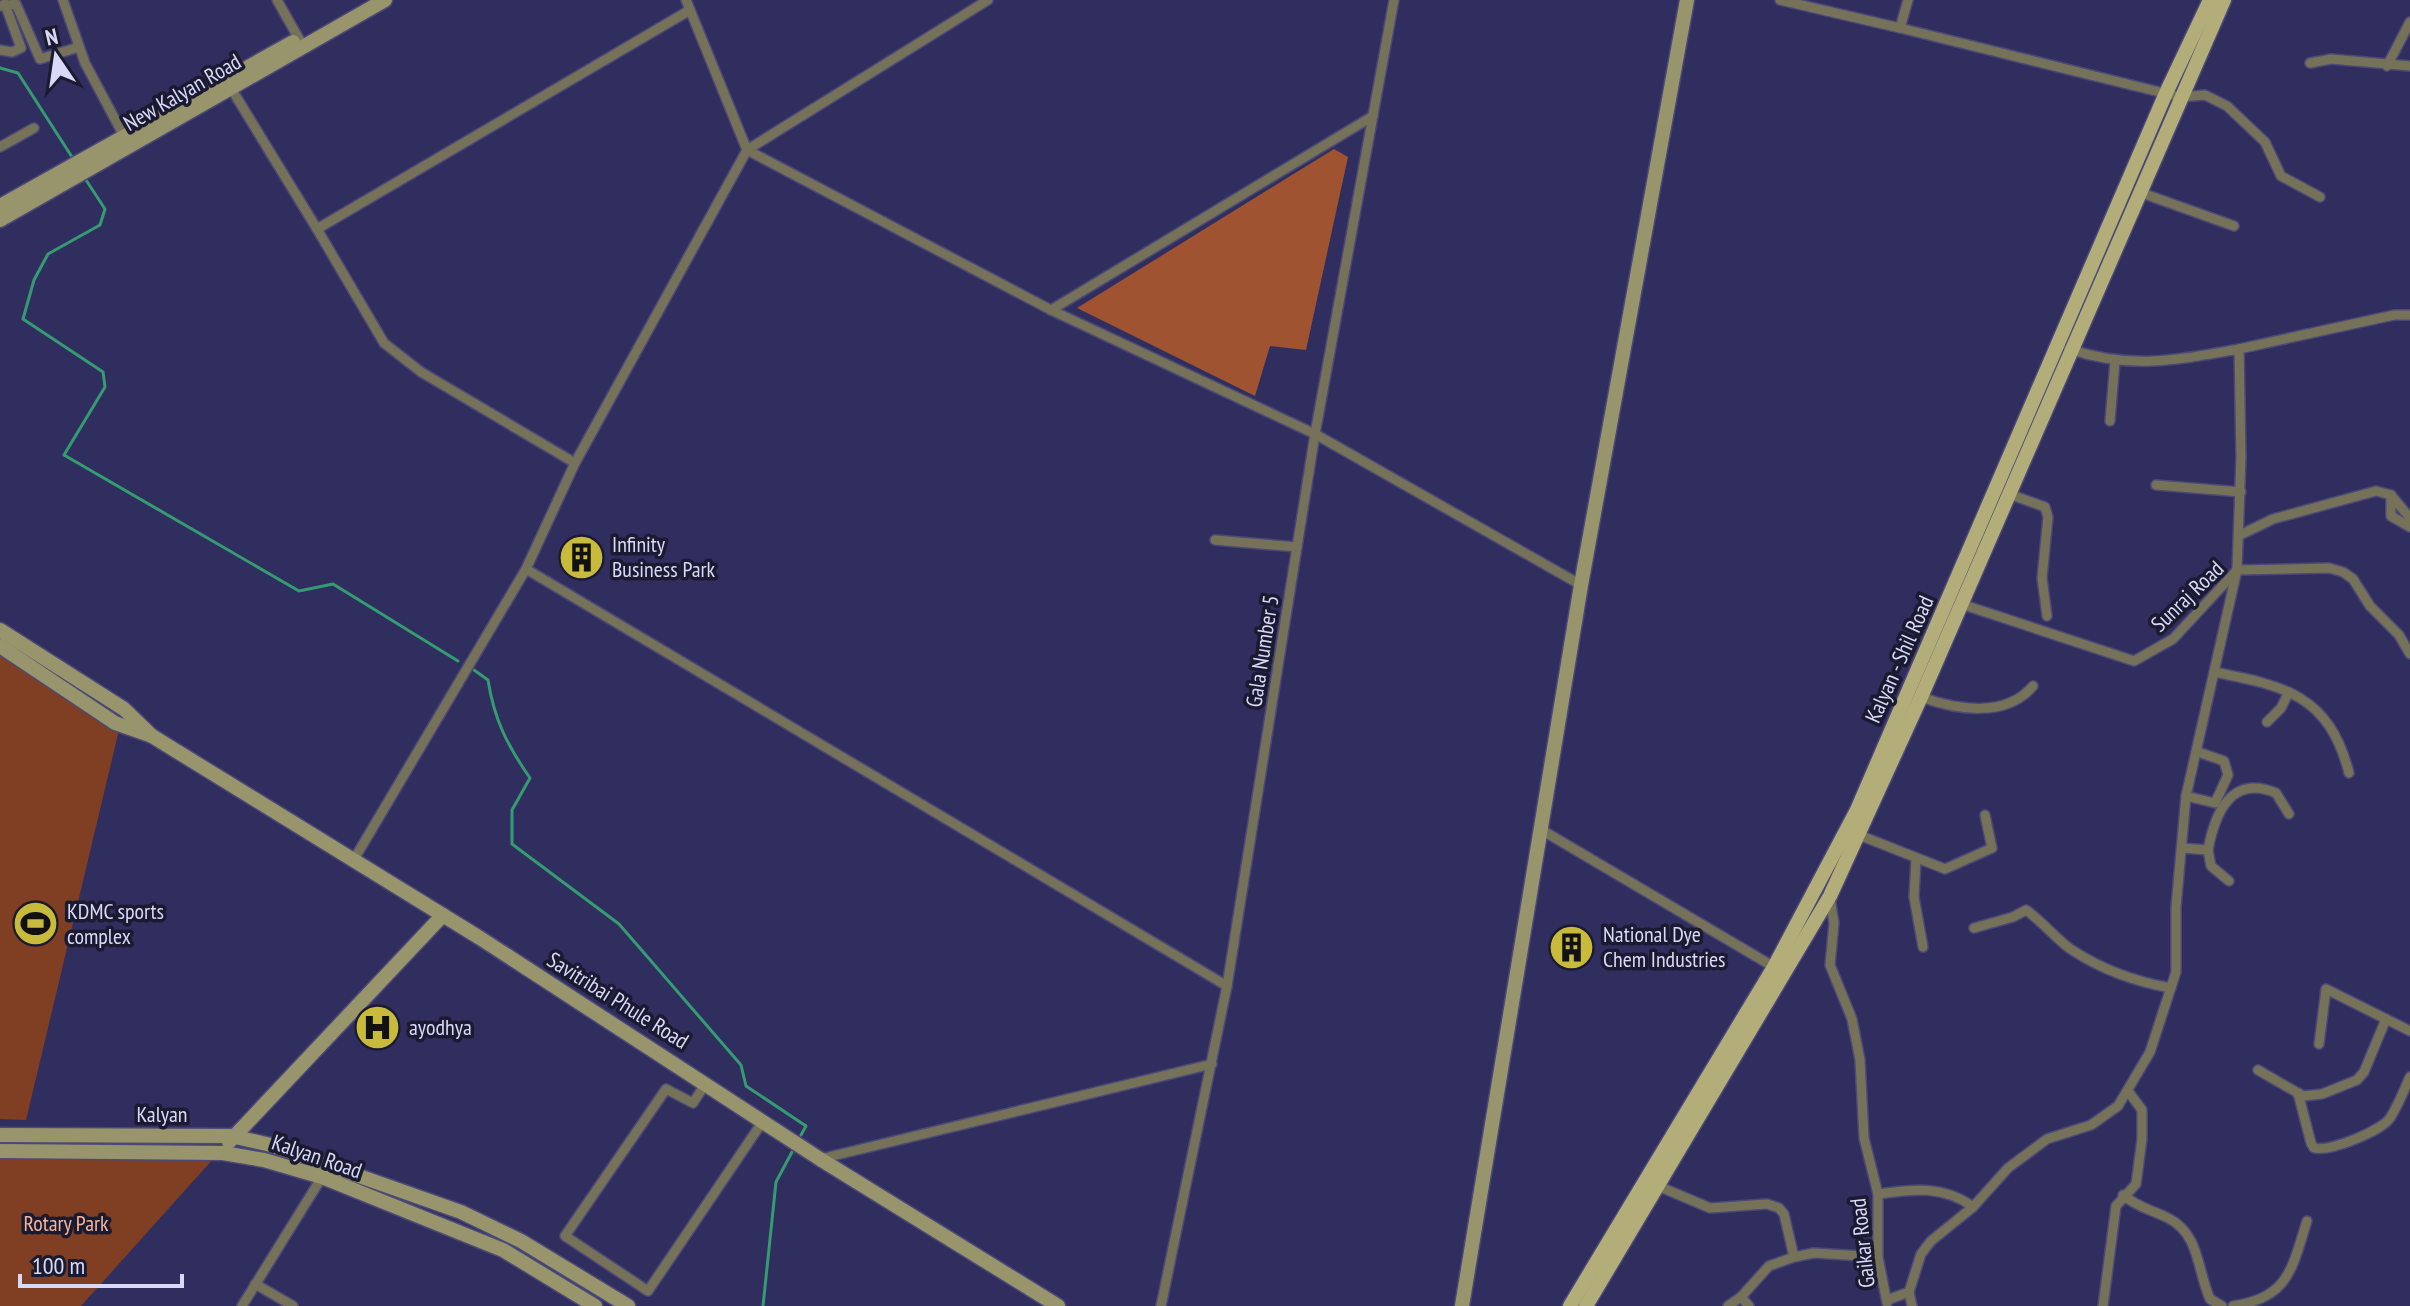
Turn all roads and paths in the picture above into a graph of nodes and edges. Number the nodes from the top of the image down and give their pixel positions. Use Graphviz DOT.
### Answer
graph roads {
  1 [pos="63,0"];
  2 [pos="277,0"];
  3 [pos="371,0"];
  4 [pos="385,0"];
  5 [pos="988,0"];
  6 [pos="1394,0"];
  7 [pos="1687,0"];
  8 [pos="1780,0"];
  9 [pos="1908,0"];
  10 [pos="2210,0"];
  11 [pos="2224,0"];
  12 [pos="2,5"];
  13 [pos="688,5"];
  14 [pos="2410,22"];
  15 [pos="1900,28"];
  16 [pos="301,43"];
  17 [pos="79,47"];
  18 [pos="0,50"];
  19 [pos="2310,63"];
  20 [pos="2387,66"];
  21 [pos="2410,66"];
  22 [pos="228,84"];
  23 [pos="2173,95"];
  24 [pos="1373,116"];
  25 [pos="34,128"];
  26 [pos="127,142"];
  27 [pos="0,147"];
  28 [pos="747,150"];
  29 [pos="2139,192"];
  30 [pos="2320,197"];
  31 [pos="0,206"];
  32 [pos="0,220"];
  33 [pos="2234,226"];
  34 [pos="317,229"];
  35 [pos="1051,310"];
  36 [pos="2410,315"];
  37 [pos="2066,347"];
  38 [pos="2239,349"];
  39 [pos="2115,361"];
  40 [pos="2110,421"];
  41 [pos="1315,434"];
  42 [pos="575,463"];
  43 [pos="2156,485"];
  44 [pos="2241,492"];
  45 [pos="2009,494"];
  46 [pos="2391,495"];
  47 [pos="2410,518"];
  48 [pos="2410,527"];
  49 [pos="2240,535"];
  50 [pos="1215,540"];
  51 [pos="1297,547"];
  52 [pos="526,569"];
  53 [pos="2237,570"];
  54 [pos="1581,585"];
  55 [pos="1961,604"];
  56 [pos="2047,616"];
  57 [pos="0,630"];
  58 [pos="0,646"];
  59 [pos="2410,654"];
  60 [pos="2214,672"];
  61 [pos="2033,686"];
  62 [pos="2289,692"];
  63 [pos="1921,697"];
  64 [pos="2267,722"];
  65 [pos="152,736"];
  66 [pos="2198,752"];
  67 [pos="2349,773"];
  68 [pos="2186,796"];
  69 [pos="2289,814"];
  70 [pos="1985,815"];
  71 [pos="1540,829"];
  72 [pos="1859,835"];
  73 [pos="2182,848"];
  74 [pos="2208,850"];
  75 [pos="1916,859"];
  76 [pos="353,861"];
  77 [pos="2229,881"];
  78 [pos="1815,888"];
  79 [pos="1830,896"];
  80 [pos="443,915"];
  81 [pos="1974,928"];
  82 [pos="1923,947"];
  83 [pos="1774,967"];
  84 [pos="1227,986"];
  85 [pos="2171,988"];
  86 [pos="2386,1019"];
  87 [pos="2410,1031"];
  88 [pos="2319,1044"];
  89 [pos="1212,1064"];
  90 [pos="2258,1070"];
  91 [pos="2410,1077"];
  92 [pos="706,1083"];
  93 [pos="2128,1091"];
  94 [pos="2298,1093"];
  95 [pos="763,1121"];
  96 [pos="0,1135"];
  97 [pos="231,1136"];
  98 [pos="0,1151"];
  99 [pos="223,1153"];
  100 [pos="321,1159"];
  101 [pos="820,1159"];
  102 [pos="322,1177"];
  103 [pos="1658,1186"];
  104 [pos="1878,1194"];
  105 [pos="2123,1195"];
  106 [pos="1973,1207"];
  107 [pos="2307,1221"];
  108 [pos="1620,1237"];
  109 [pos="1794,1257"];
  110 [pos="1878,1257"];
  111 [pos="550,1259"];
  112 [pos="540,1273"];
  113 [pos="255,1284"];
  114 [pos="1909,1292"];
  115 [pos="1741,1297"];
  116 [pos="1888,1303"];
  117 [pos="242,1306"];
  118 [pos="293,1306"];
  119 [pos="595,1306"];
  120 [pos="628,1306"];
  121 [pos="1058,1306"];
  122 [pos="1161,1306"];
  123 [pos="1462,1306"];
  124 [pos="1570,1306"];
  125 [pos="1586,1306"];
  126 [pos="1728,1306"];
  127 [pos="1749,1306"];
  128 [pos="1912,1306"];
  129 [pos="2103,1306"];
  130 [pos="2222,1306"];
  131 [pos="2233,1306"];
  1 -- 17 [label="street"];
  2 -- 16 [label="street"];
  3 -- 16 [label="street, New Kalyan Road"];
  4 -- 16 [label="street, New Kalyan Road"];
  5 -- 28 [label="street"];
  6 -- 24 [label="street, Gala Number 5"];
  7 -- 54 [label="street"];
  8 -- 15 [label="street"];
  9 -- 15 [label="street"];
  10 -- 23 [label="main road, Kalyan - Shil Road"];
  11 -- 23 [label="main road, Kalyan - Shil Road"];
  12 -- 17 [label="street"];
  12 -- 18 [label="street"];
  13 -- 28 [label="street"];
  13 -- 34 [label="street"];
  14 -- 20 [label="street"];
  15 -- 23 [label="street"];
  16 -- 22 [label="street, New Kalyan Road"];
  17 -- 26 [label="street"];
  19 -- 20 [label="street"];
  20 -- 21 [label="street"];
  22 -- 26 [label="street, New Kalyan Road"];
  22 -- 34 [label="street"];
  23 -- 29 [label="main road, Kalyan - Shil Road"];
  23 -- 30 [label="street"];
  23 -- 37 [label="main road, Kalyan - Shil Road"];
  24 -- 35 [label="street"];
  24 -- 41 [label="street, Gala Number 5"];
  25 -- 27 [label="street"];
  26 -- 31 [label="street, New Kalyan Road"];
  26 -- 32 [label="street, New Kalyan Road"];
  28 -- 35 [label="street"];
  28 -- 42 [label="street"];
  29 -- 33 [label="street"];
  29 -- 37 [label="main road, Kalyan - Shil Road"];
  34 -- 42 [label="street"];
  35 -- 41 [label="street"];
  36 -- 38 [label="street"];
  37 -- 39 [label="street"];
  37 -- 45 [label="main road, Kalyan - Shil Road"];
  37 -- 78 [label="main road, Kalyan - Shil Road"];
  38 -- 39 [label="street"];
  38 -- 44 [label="street"];
  39 -- 40 [label="street"];
  41 -- 51 [label="street, Gala Number 5"];
  41 -- 54 [label="street"];
  42 -- 52 [label="street"];
  43 -- 44 [label="street"];
  44 -- 49 [label="street"];
  45 -- 55 [label="main road, Kalyan - Shil Road"];
  45 -- 56 [label="street"];
  46 -- 47 [label="street"];
  46 -- 48 [label="street"];
  46 -- 49 [label="street"];
  49 -- 53 [label="street"];
  50 -- 51 [label="street"];
  51 -- 84 [label="street, Gala Number 5"];
  52 -- 76 [label="street"];
  52 -- 84 [label="street"];
  53 -- 55 [label="street, Sunraj Road"];
  53 -- 59 [label="street, Sunraj Road"];
  53 -- 60 [label="street"];
  54 -- 71 [label="street"];
  55 -- 63 [label="main road, Kalyan - Shil Road"];
  57 -- 65 [label="street, Savitribai Phule Road"];
  58 -- 65 [label="street, Savitribai Phule Road"];
  60 -- 62 [label="street"];
  60 -- 66 [label="street"];
  61 -- 63 [label="street"];
  62 -- 64 [label="street"];
  62 -- 67 [label="street"];
  63 -- 72 [label="main road, Kalyan - Shil Road"];
  65 -- 76 [label="street, Savitribai Phule Road"];
  66 -- 68 [label="street"];
  66 -- 68 [label="street"];
  68 -- 73 [label="street"];
  69 -- 74 [label="street"];
  70 -- 75 [label="street"];
  71 -- 83 [label="street"];
  71 -- 123 [label="street"];
  72 -- 75 [label="street"];
  72 -- 79 [label="main road, Kalyan - Shil Road"];
  73 -- 74 [label="street"];
  73 -- 85 [label="street"];
  74 -- 77 [label="street"];
  75 -- 82 [label="street"];
  76 -- 80 [label="street, Savitribai Phule Road"];
  78 -- 79 [label="street"];
  78 -- 83 [label="main road, Kalyan - Shil Road"];
  79 -- 103 [label="main road, Kalyan - Shil Road"];
  79 -- 104 [label="street, Gaikar Road"];
  80 -- 92 [label="street, Savitribai Phule Road"];
  80 -- 97 [label="street"];
  81 -- 85 [label="street"];
  83 -- 108 [label="main road, Kalyan - Shil Road"];
  84 -- 89 [label="street, Gala Number 5"];
  85 -- 93 [label="street"];
  86 -- 87 [label="street"];
  86 -- 88 [label="street"];
  86 -- 94 [label="street"];
  89 -- 101 [label="street"];
  89 -- 122 [label="street, Gala Number 5"];
  90 -- 94 [label="street"];
  91 -- 94 [label="street"];
  92 -- 95 [label="street, Savitribai Phule Road"];
  92 -- 95 [label="street"];
  93 -- 105 [label="street"];
  93 -- 106 [label="street, Gaikar Road"];
  95 -- 101 [label="street, Savitribai Phule Road"];
  96 -- 97 [label="street, Kalyan"];
  97 -- 99 [label="street"];
  97 -- 100 [label="street, Kalyan"];
  98 -- 99 [label="street, Kalyan Road"];
  99 -- 102 [label="street, Kalyan Road"];
  100 -- 111 [label="street, Kalyan Road"];
  101 -- 121 [label="street, Savitribai Phule Road"];
  102 -- 112 [label="street, Kalyan Road"];
  102 -- 113 [label="street"];
  103 -- 108 [label="main road, Kalyan - Shil Road"];
  103 -- 109 [label="street"];
  104 -- 106 [label="street"];
  104 -- 110 [label="street, Gaikar Road"];
  105 -- 129 [label="street"];
  105 -- 130 [label="street"];
  106 -- 114 [label="street, Gaikar Road"];
  107 -- 131 [label="street"];
  108 -- 124 [label="main road, Kalyan - Shil Road"];
  108 -- 125 [label="main road, Kalyan - Shil Road"];
  109 -- 110 [label="street"];
  109 -- 115 [label="street"];
  110 -- 116 [label="street, Gaikar Road"];
  111 -- 112 [label="street"];
  111 -- 120 [label="street, Kalyan Road"];
  112 -- 119 [label="street, Kalyan Road"];
  113 -- 117 [label="street"];
  113 -- 118 [label="street"];
  114 -- 116 [label="street, Gaikar Road"];
  114 -- 128 [label="street"];
  115 -- 126 [label="street"];
  115 -- 127 [label="street"];
}
